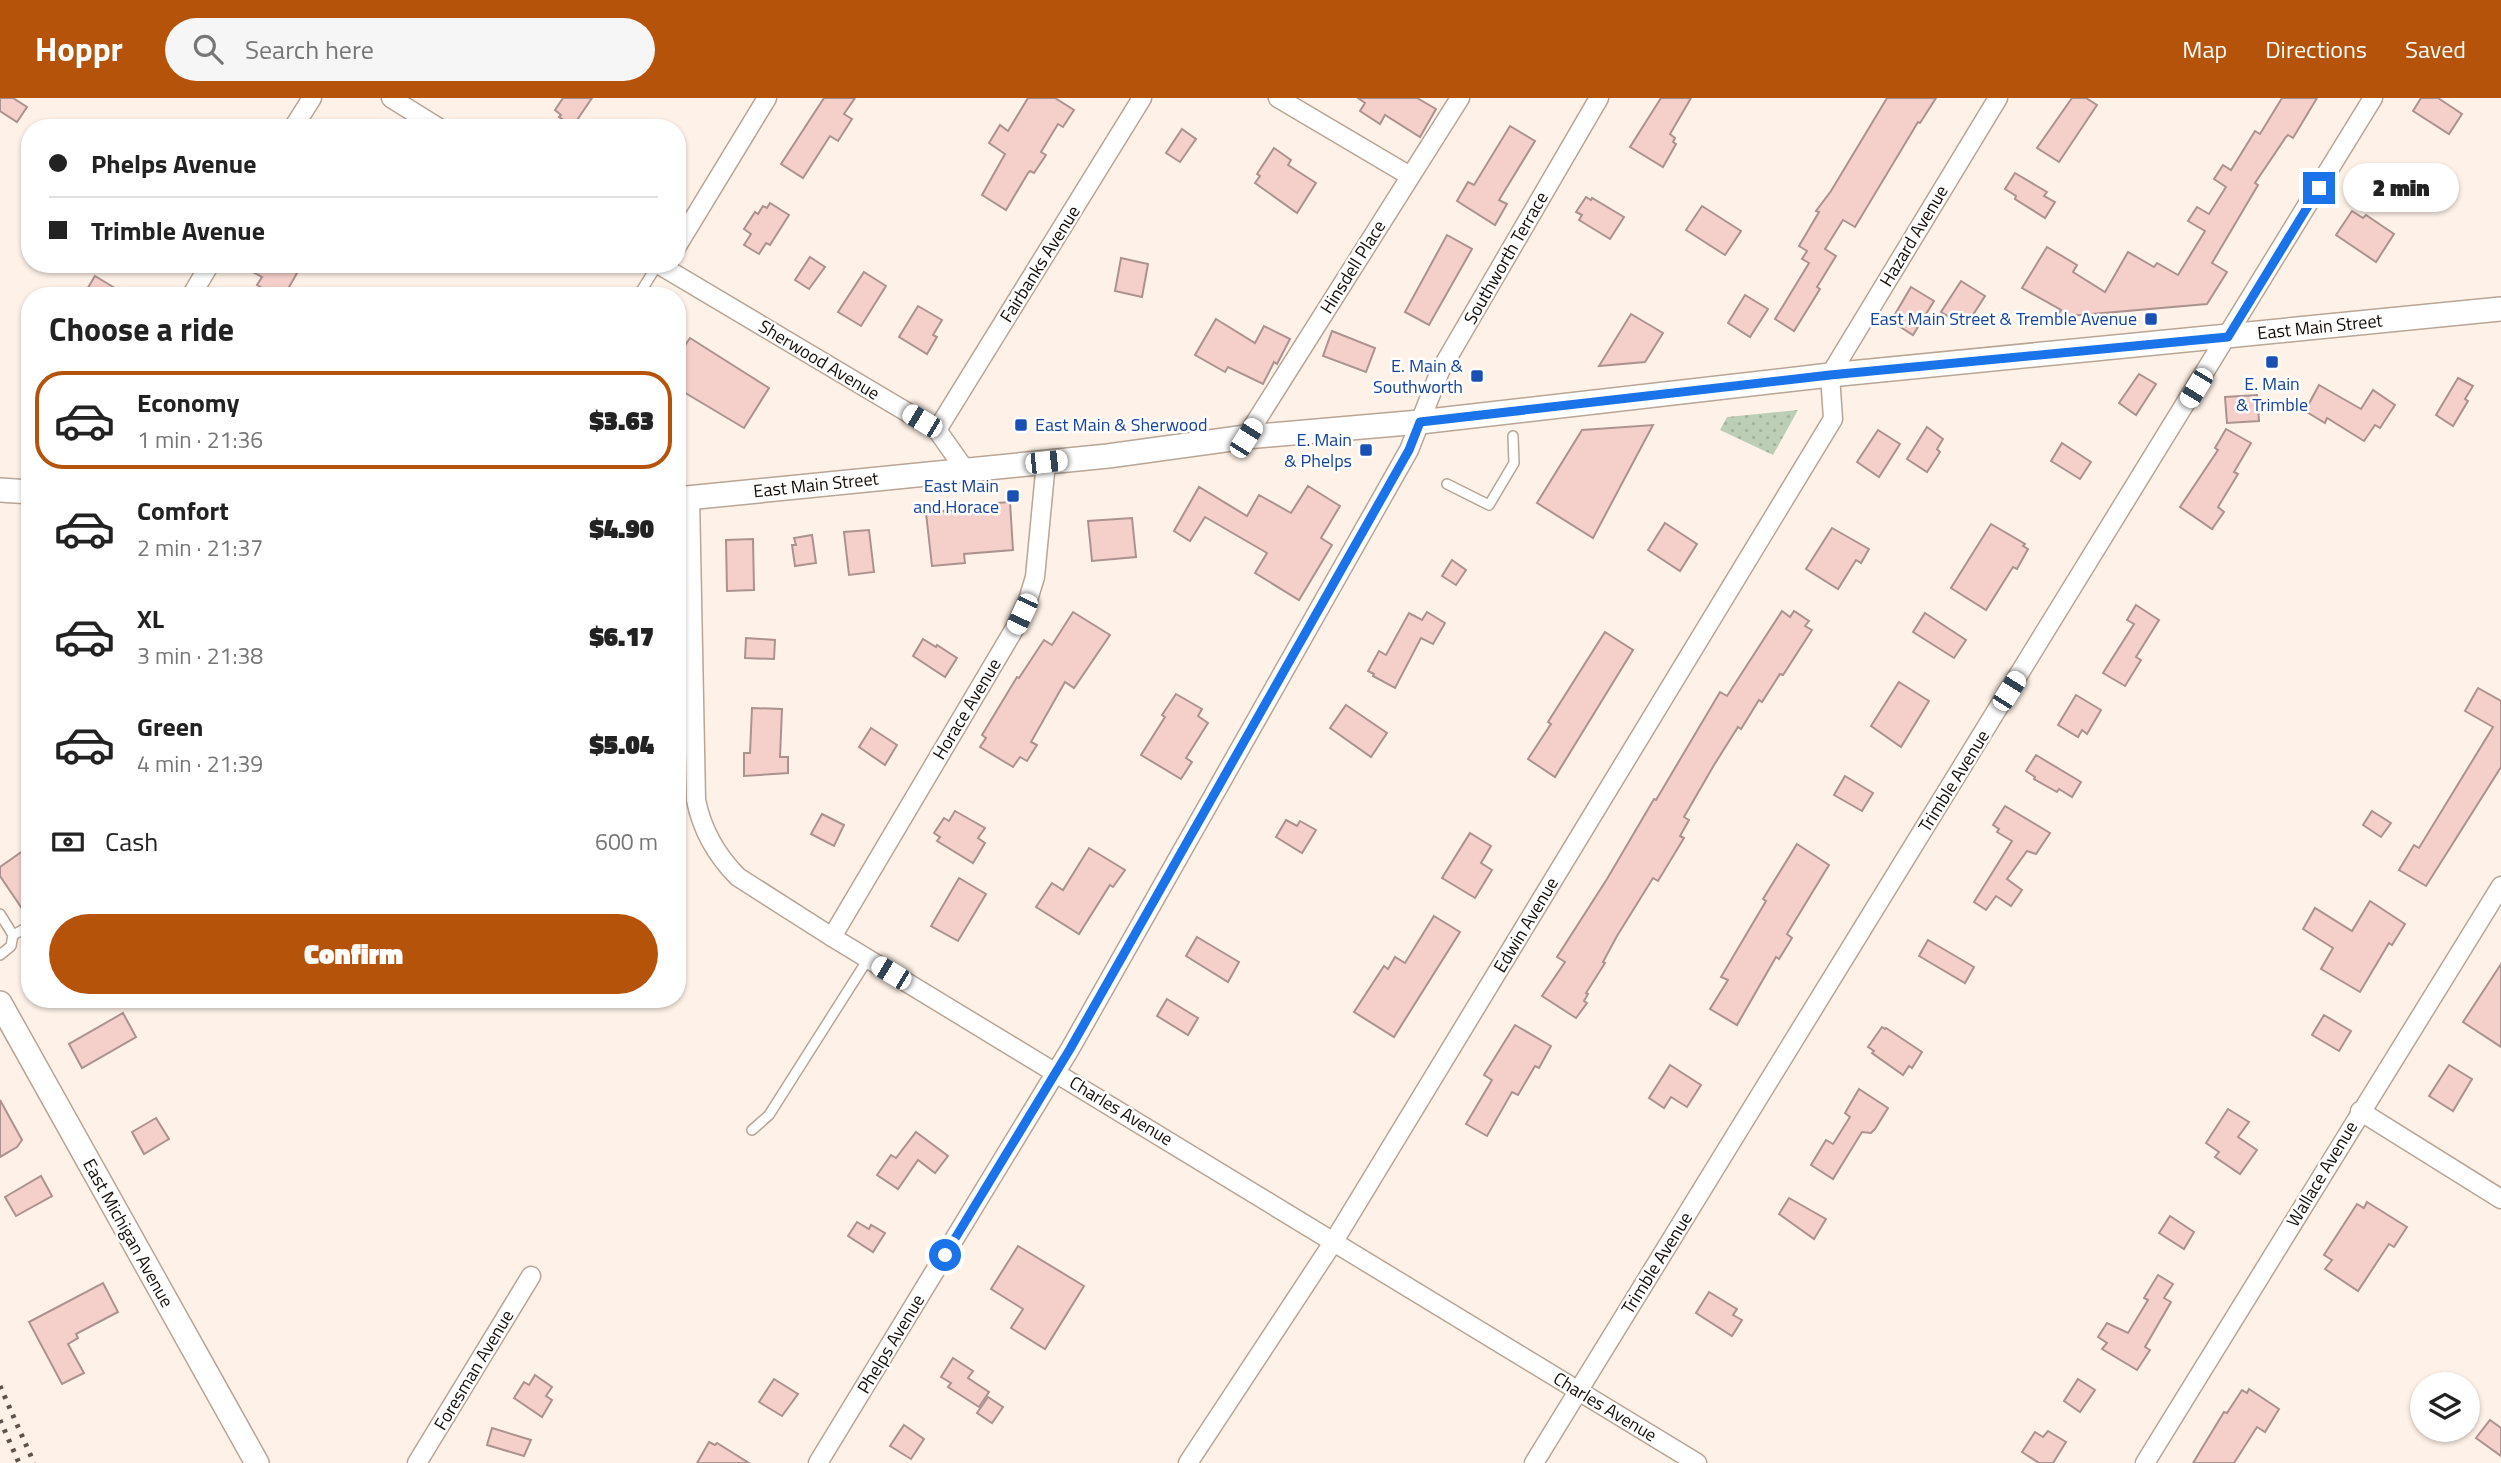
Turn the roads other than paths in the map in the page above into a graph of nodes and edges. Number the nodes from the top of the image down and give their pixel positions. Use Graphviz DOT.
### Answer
graph roads {
  1 [pos="312,98"];
  2 [pos="391,98"];
  3 [pos="767,98"];
  4 [pos="1142,98"];
  5 [pos="1278,98"];
  6 [pos="1460,98"];
  7 [pos="1599,98"];
  8 [pos="1998,98"];
  9 [pos="2373,98"];
  10 [pos="299,119"];
  11 [pos="425,119"];
  12 [pos="1410,176"];
  13 [pos="686,231"];
  14 [pos="674,273"];
  15 [pos="2501,309"];
  16 [pos="2228,337"];
  17 [pos="1830,375"];
  18 [pos="1420,422"];
  19 [pos="937,430"];
  20 [pos="1513,436"];
  21 [pos="1246,438"];
  22 [pos="1046,462"];
  23 [pos="966,471"];
  24 [pos="1447,484"];
  25 [pos="0,490"];
  26 [pos="21,491"];
  27 [pos="686,498"];
  28 [pos="686,568"];
  29 [pos="2501,886"];
  30 [pos="0,914"];
  31 [pos="21,931"];
  32 [pos="13,935"];
  33 [pos="832,937"];
  34 [pos="0,955"];
  35 [pos="868,959"];
  36 [pos="0,1003"];
  37 [pos="1057,1072"];
  38 [pos="2360,1111"];
  39 [pos="752,1130"];
  40 [pos="2501,1199"];
  41 [pos="1334,1241"];
  42 [pos="531,1276"];
  43 [pos="1578,1391"];
  44 [pos="257,1463"];
  45 [pos="417,1463"];
  46 [pos="818,1463"];
  47 [pos="1188,1463"];
  48 [pos="1535,1463"];
  49 [pos="1697,1463"];
  50 [pos="2145,1463"];
  1 -- 10 [label="street"];
  2 -- 11 [label="street"];
  3 -- 13 [label="street"];
  4 -- 19 [label="street, Fairbanks Avenue"];
  5 -- 12 [label="street"];
  6 -- 12 [label="street, Hinsdell Place"];
  7 -- 18 [label="street, Southworth Terrace"];
  8 -- 17 [label="street, Hazard Avenue"];
  9 -- 16 [label="street, Trimble Avenue"];
  12 -- 21 [label="street, Hinsdell Place"];
  14 -- 19 [label="street, Sherwood Avenue"];
  15 -- 16 [label="street, East Main Street"];
  16 -- 17 [label="street, East Main Street"];
  16 -- 43 [label="street, Trimble Avenue"];
  17 -- 18 [label="street, East Main Street"];
  17 -- 41 [label="street, Edwin Avenue"];
  18 -- 21 [label="street, East Main Street"];
  18 -- 37 [label="street, Phelps Avenue"];
  19 -- 23 [label="street, Sherwood Avenue"];
  20 -- 24 [label="lane"];
  21 -- 22 [label="street, East Main Street"];
  22 -- 23 [label="street, East Main Street"];
  22 -- 33 [label="street, Horace Avenue"];
  23 -- 27 [label="street, East Main Street"];
  25 -- 26 [label="street"];
  28 -- 33 [label="street, Charles Avenue"];
  29 -- 38 [label="street, Wallace Avenue"];
  30 -- 32 [label="lane"];
  31 -- 32 [label="lane"];
  32 -- 34 [label="lane"];
  33 -- 35 [label="street, Charles Avenue"];
  35 -- 37 [label="street, Charles Avenue"];
  35 -- 39 [label="lane"];
  36 -- 44 [label="street, East Michigan Avenue"];
  37 -- 41 [label="street, Charles Avenue"];
  37 -- 46 [label="street, Phelps Avenue"];
  38 -- 40 [label="street"];
  38 -- 50 [label="street, Wallace Avenue"];
  41 -- 43 [label="street, Charles Avenue"];
  41 -- 47 [label="street, Edwin Avenue"];
  42 -- 45 [label="street, Foresman Avenue"];
  43 -- 48 [label="street, Trimble Avenue"];
  43 -- 49 [label="street, Charles Avenue"];
}
